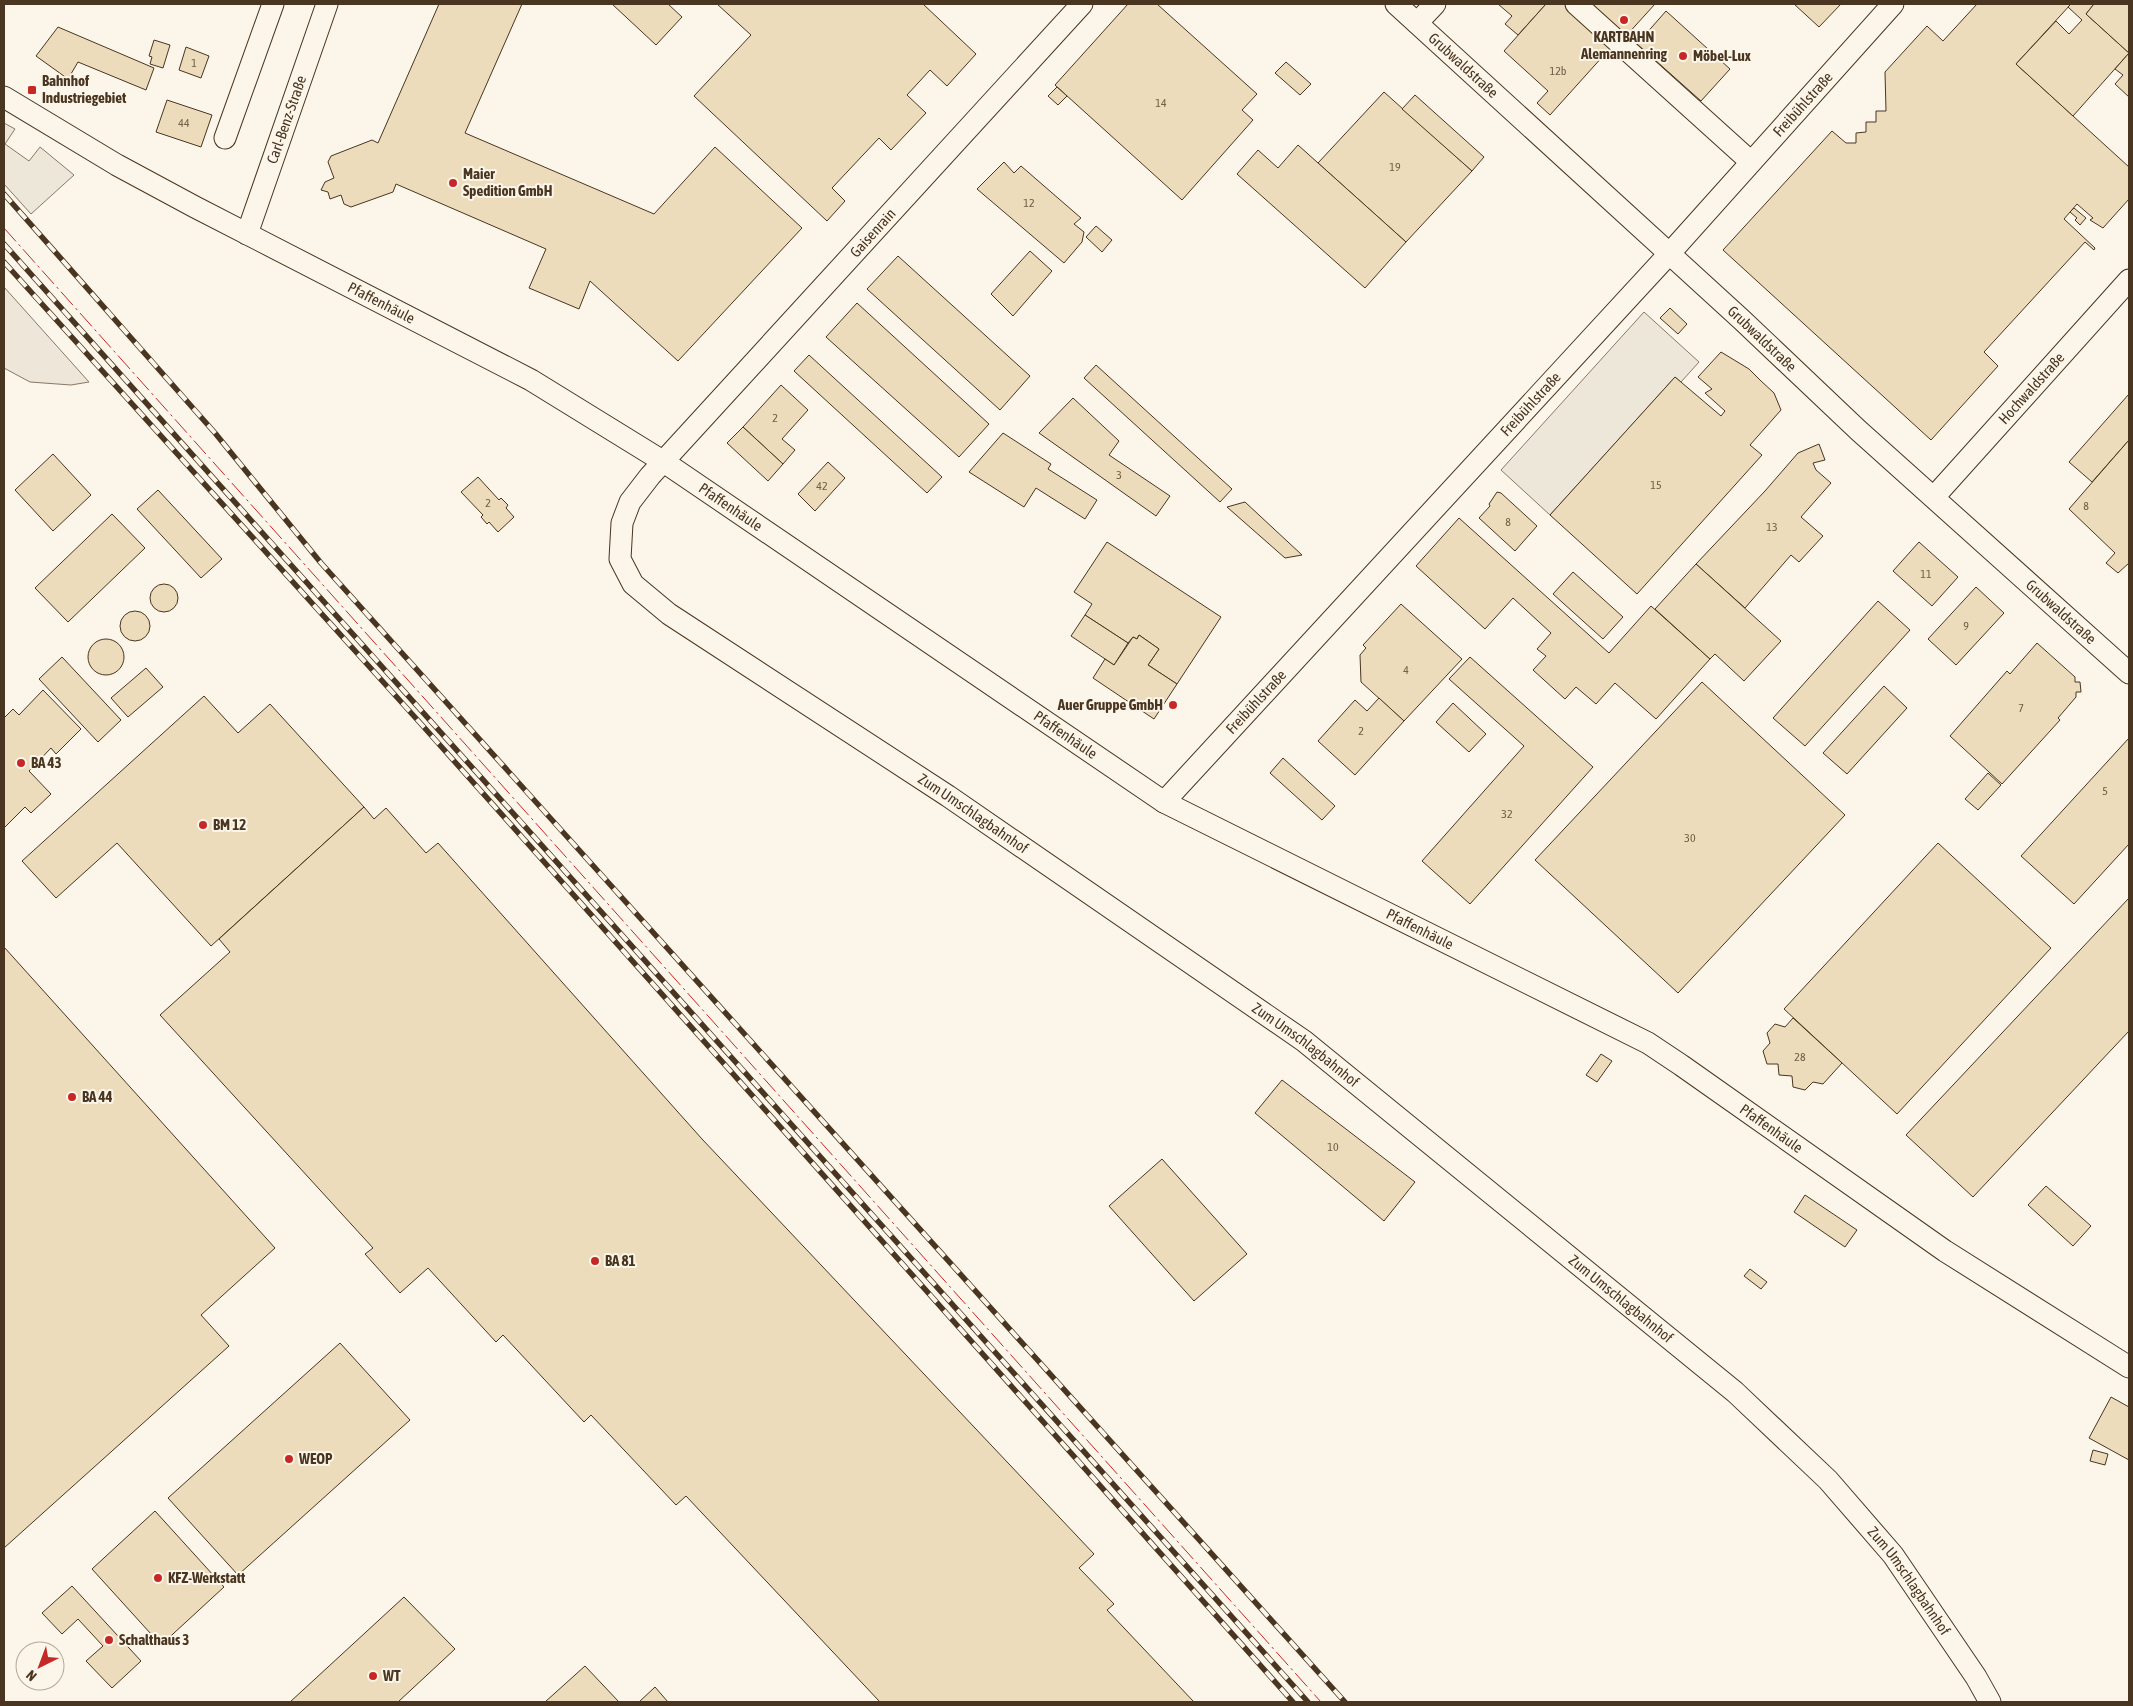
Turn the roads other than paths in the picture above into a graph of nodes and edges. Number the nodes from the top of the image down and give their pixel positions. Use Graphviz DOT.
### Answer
graph roads {
  1 [pos="273,4"];
  2 [pos="327,4"];
  3 [pos="1082,4"];
  4 [pos="1396,4"];
  5 [pos="1435,4"];
  6 [pos="1576,4"];
  7 [pos="1893,4"];
  8 [pos="1417,23"];
  9 [pos="4,97"];
  10 [pos="225,138"];
  11 [pos="1751,162"];
  12 [pos="247,234"];
  13 [pos="1669,254"];
  14 [pos="2129,280"];
  15 [pos="664,462"];
  16 [pos="1934,497"];
  17 [pos="2129,673"];
  18 [pos="1164,802"];
  19 [pos="2128,1363"];
  20 [pos="1990,1702"];
  1 -- 10 [label="street"];
  2 -- 12 [label="street, Carl-Benz-Straße"];
  3 -- 15 [label="street, Gaisenrain"];
  4 -- 8 [label="street, Grubwaldstraße"];
  5 -- 8 [label="street"];
  6 -- 11 [label="street"];
  7 -- 11 [label="street, Freibühlstraße"];
  8 -- 13 [label="street, Grubwaldstraße"];
  9 -- 12 [label="street, Pfaffenhäule"];
  11 -- 13 [label="street, Freibühlstraße"];
  12 -- 15 [label="street, Pfaffenhäule"];
  13 -- 16 [label="street, Grubwaldstraße"];
  13 -- 18 [label="street, Freibühlstraße"];
  14 -- 16 [label="street, Hochwaldstraße"];
  15 -- 18 [label="street, Pfaffenhäule"];
  15 -- 20 [label="street, Zum Umschlagbahnhof"];
  16 -- 17 [label="street, Grubwaldstraße"];
  18 -- 19 [label="street, Pfaffenhäule"];
}
